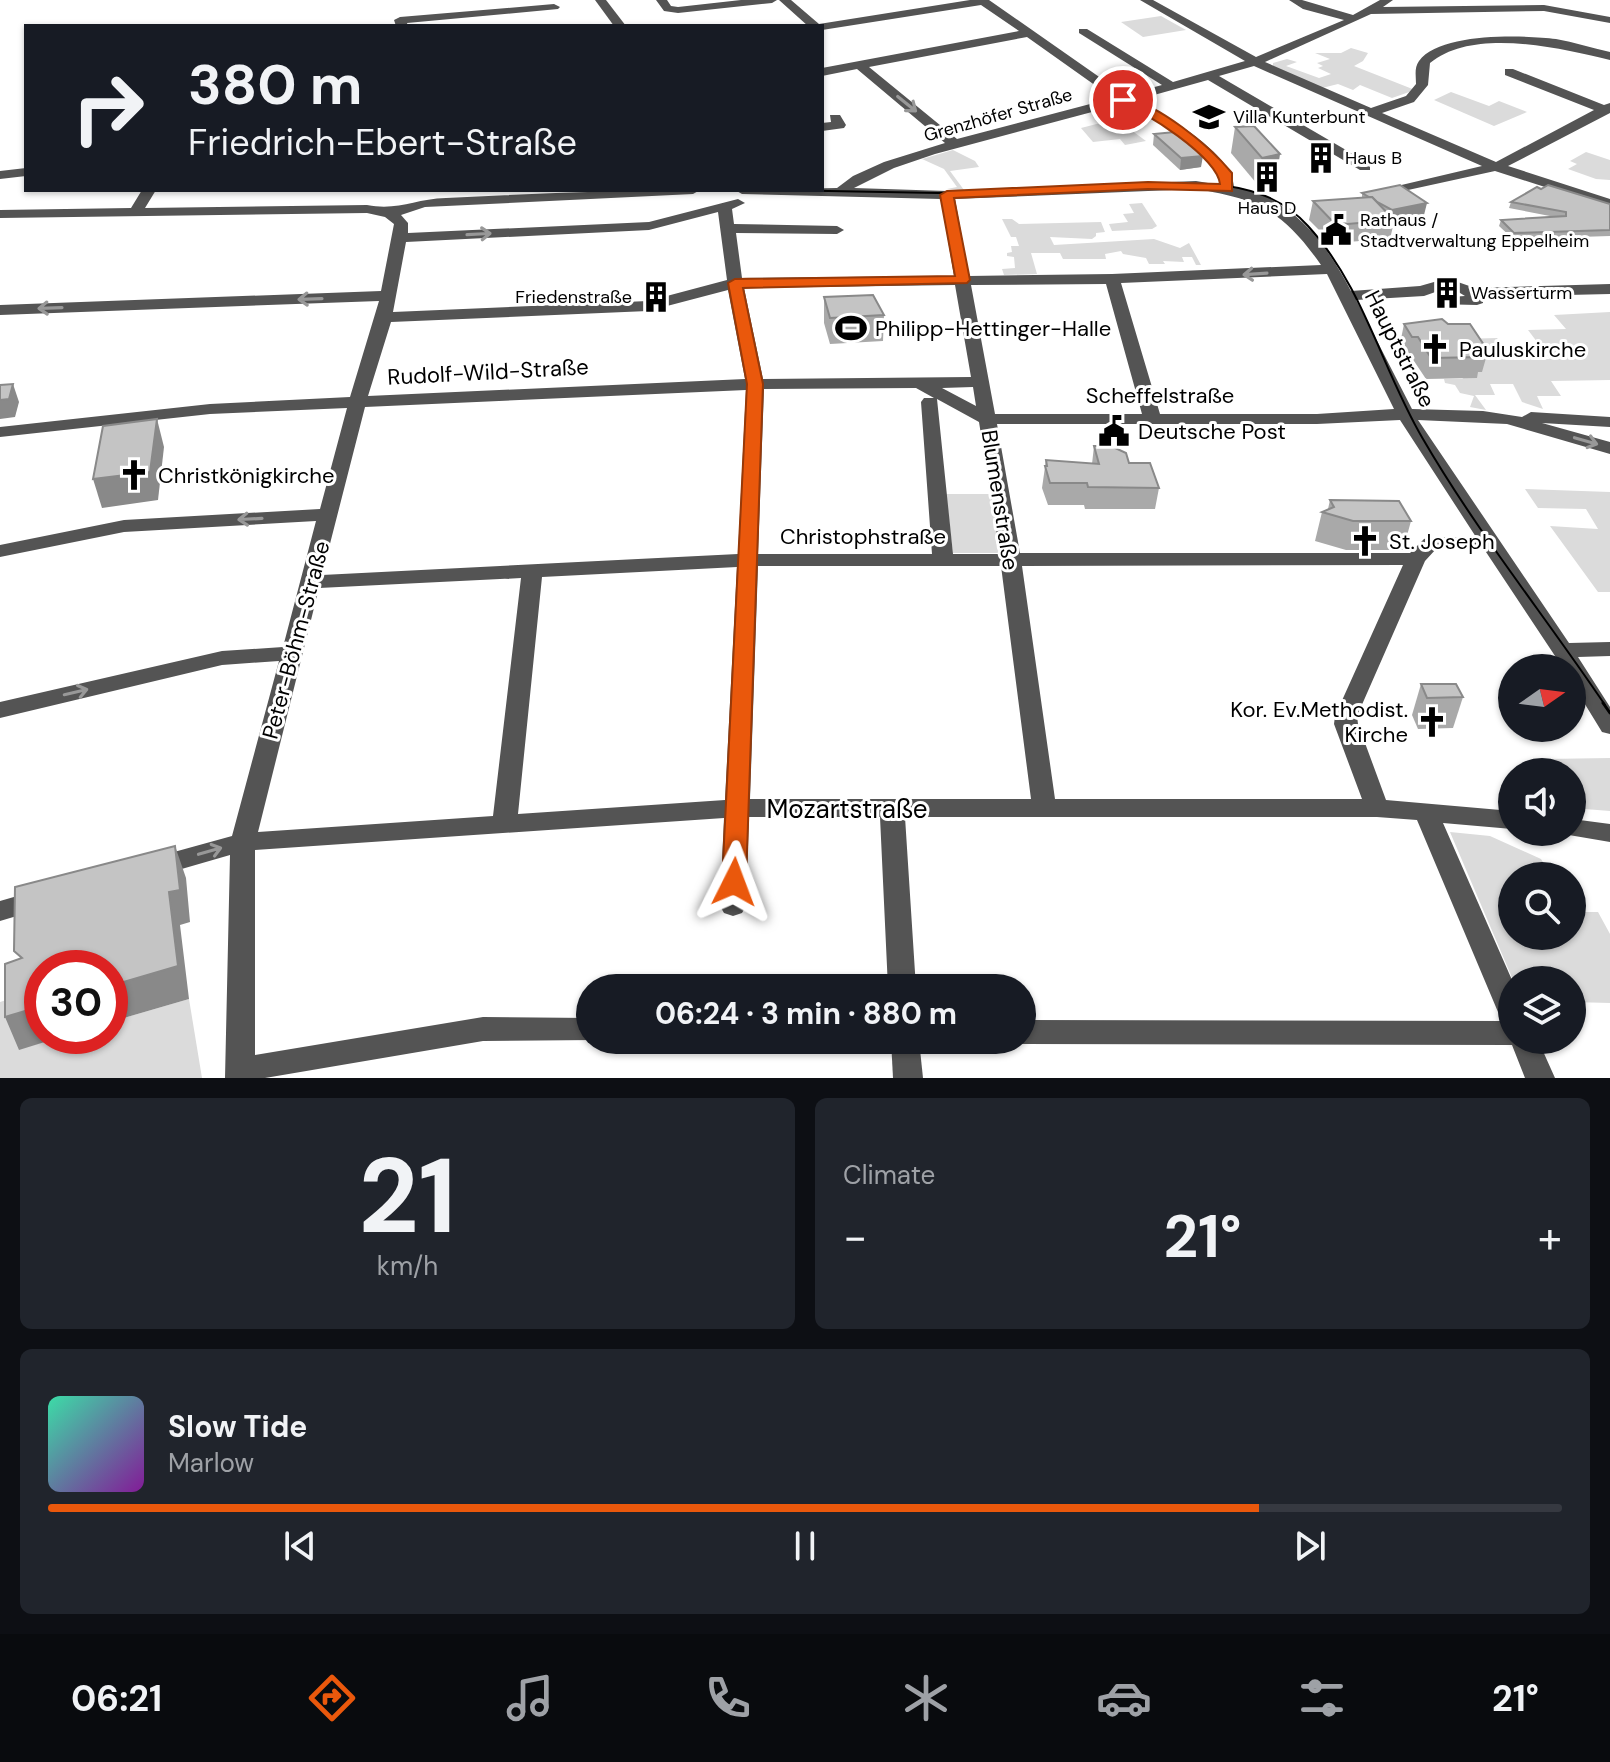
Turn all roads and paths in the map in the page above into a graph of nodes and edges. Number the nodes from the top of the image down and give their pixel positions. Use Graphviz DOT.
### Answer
graph roads {
  1 [pos="600,0"];
  2 [pos="661,0"];
  3 [pos="772,0"];
  4 [pos="784,0"];
  5 [pos="886,0"];
  6 [pos="1145,0"];
  7 [pos="1294,0"];
  8 [pos="1388,0"];
  9 [pos="983,1"];
  10 [pos="554,7"];
  11 [pos="1369,11"];
  12 [pos="902,14"];
  13 [pos="1355,19"];
  14 [pos="1610,20"];
  15 [pos="401,23"];
  16 [pos="618,24"];
  17 [pos="813,24"];
  18 [pos="824,27"];
  19 [pos="1083,31"];
  20 [pos="1029,33"];
  21 [pos="1610,56"];
  22 [pos="1254,61"];
  23 [pos="859,65"];
  24 [pos="824,72"];
  25 [pos="1509,72"];
  26 [pos="1208,75"];
  27 [pos="1171,86"];
  28 [pos="1123,100"];
  29 [pos="1608,108"];
  30 [pos="1370,113"];
  31 [pos="835,118"];
  32 [pos="824,127"];
  33 [pos="955,144"];
  34 [pos="1365,167"];
  35 [pos="1496,167"];
  36 [pos="24,172"];
  37 [pos="0,175"];
  38 [pos="1227,188"];
  39 [pos="824,191"];
  40 [pos="842,191"];
  41 [pos="148,192"];
  42 [pos="613,192"];
  43 [pos="746,192"];
  44 [pos="947,195"];
  45 [pos="414,197"];
  46 [pos="1371,197"];
  47 [pos="1610,204"];
  48 [pos="725,208"];
  49 [pos="1305,212"];
  50 [pos="135,213"];
  51 [pos="0,214"];
  52 [pos="390,214"];
  53 [pos="1288,215"];
  54 [pos="728,228"];
  55 [pos="837,230"];
  56 [pos="401,238"];
  57 [pos="1332,269"];
  58 [pos="1112,279"];
  59 [pos="962,280"];
  60 [pos="735,283"];
  61 [pos="1610,289"];
  62 [pos="1356,295"];
  63 [pos="386,306"];
  64 [pos="0,310"];
  65 [pos="980,382"];
  66 [pos="755,384"];
  67 [pos="926,393"];
  68 [pos="359,402"];
  69 [pos="1406,414"];
  70 [pos="987,419"];
  71 [pos="1153,419"];
  72 [pos="1508,419"];
  73 [pos="1610,422"];
  74 [pos="0,432"];
  75 [pos="1610,448"];
  76 [pos="328,514"];
  77 [pos="1488,543"];
  78 [pos="0,551"];
  79 [pos="1420,554"];
  80 [pos="1011,558"];
  81 [pos="943,559"];
  82 [pos="748,560"];
  83 [pos="532,572"];
  84 [pos="312,582"];
  85 [pos="1610,649"];
  86 [pos="1563,650"];
  87 [pos="292,653"];
  88 [pos="0,710"];
  89 [pos="1610,726"];
  90 [pos="1044,807"];
  91 [pos="737,808"];
  92 [pos="1377,808"];
  93 [pos="892,810"];
  94 [pos="1425,810"];
  95 [pos="1498,818"];
  96 [pos="505,823"];
  97 [pos="1586,830"];
  98 [pos="1610,833"];
  99 [pos="243,842"];
  100 [pos="137,872"];
  101 [pos="61,893"];
  102 [pos="733,906"];
  103 [pos="0,911"];
  104 [pos="901,974"];
  105 [pos="1498,979"];
  106 [pos="576,1030"];
  107 [pos="1036,1032"];
  108 [pos="1498,1033"];
  109 [pos="906,1054"];
  110 [pos="1530,1054"];
  111 [pos="240,1074"];
  112 [pos="908,1078"];
  113 [pos="1540,1078"];
  1 -- 16 [label="street"];
  2 -- 3 [label="street"];
  4 -- 17 [label="street"];
  5 -- 12 [label="street"];
  6 -- 22 [label="street"];
  7 -- 13 [label="street"];
  8 -- 11 [label="street, Grenzhöfer Straße"];
  9 -- 12 [label="street"];
  9 -- 20 [label="street"];
  10 -- 15 [label="street"];
  11 -- 13 [label="street, Grenzhöfer Straße"];
  11 -- 14 [label="street"];
  12 -- 18 [label="street"];
  13 -- 22 [label="street, Grenzhöfer Straße"];
  19 -- 27 [label="street"];
  20 -- 23 [label="street"];
  20 -- 28 [label="street"];
  21 -- 30 [label="street"];
  22 -- 26 [label="street, Grenzhöfer Straße"];
  22 -- 30 [label="street"];
  23 -- 24 [label="street"];
  23 -- 33 [label="street, one-way"];
  25 -- 29 [label="street"];
  26 -- 27 [label="street, Grenzhöfer Straße"];
  26 -- 34 [label="street"];
  27 -- 28 [label="street, Grenzhöfer Straße"];
  28 -- 33 [label="street, Grenzhöfer Straße"];
  28 -- 38 [label="street"];
  29 -- 35 [label="street"];
  30 -- 35 [label="street"];
  31 -- 32 [label="street"];
  33 -- 40 [label="street, Grenzhöfer Straße"];
  35 -- 46 [label="street"];
  35 -- 47 [label="street"];
  36 -- 37 [label="street"];
  38 -- 44 [label="street, Hauptstraße"];
  38 -- 53 [label="street, Hauptstraße"];
  39 -- 40 [label="street, Hauptstraße"];
  40 -- 44 [label="street, Hauptstraße"];
  41 -- 50 [label="street"];
  42 -- 45 [label="street"];
  43 -- 48 [label="street"];
  44 -- 59 [label="street, Blumenstraße"];
  45 -- 52 [label="street"];
  48 -- 54 [label="street"];
  56 -- 48 [label="street, one-way"];
  49 -- 53 [label="street"];
  50 -- 51 [label="street"];
  50 -- 52 [label="street"];
  52 -- 56 [label="street"];
  53 -- 57 [label="street, Hauptstraße"];
  54 -- 55 [label="street"];
  54 -- 60 [label="street"];
  56 -- 63 [label="street, Peter-Böhm-Straße"];
  57 -- 58 [label="street, one-way"];
  57 -- 69 [label="street, Hauptstraße"];
  58 -- 59 [label="street"];
  58 -- 71 [label="street"];
  59 -- 60 [label="street"];
  59 -- 65 [label="street, Blumenstraße"];
  60 -- 63 [label="street"];
  60 -- 66 [label="street"];
  61 -- 62 [label="street"];
  63 -- 64 [label="street, one-way"];
  63 -- 68 [label="street, Peter-Böhm-Straße"];
  65 -- 67 [label="street, Rudolf-Wild-Straße"];
  65 -- 70 [label="street, Blumenstraße"];
  66 -- 67 [label="street, Rudolf-Wild-Straße"];
  66 -- 68 [label="street, Rudolf-Wild-Straße"];
  66 -- 82 [label="street"];
  67 -- 70 [label="street, Scheffelstraße"];
  67 -- 81 [label="street"];
  68 -- 74 [label="street, Rudolf-Wild-Straße"];
  68 -- 76 [label="street, Peter-Böhm-Straße"];
  69 -- 71 [label="street, Scheffelstraße"];
  69 -- 72 [label="street, Scheffelstraße"];
  69 -- 77 [label="street, Hauptstraße"];
  70 -- 71 [label="street, Scheffelstraße"];
  70 -- 80 [label="street, Blumenstraße"];
  72 -- 73 [label="street"];
  72 -- 75 [label="street, one-way"];
  76 -- 78 [label="street, one-way"];
  76 -- 84 [label="street, Peter-Böhm-Straße"];
  77 -- 79 [label="street, Christophstraße"];
  77 -- 86 [label="street, Hauptstraße"];
  79 -- 80 [label="street, Christophstraße"];
  79 -- 92 [label="street"];
  80 -- 81 [label="street, Christophstraße"];
  80 -- 90 [label="street, Blumenstraße"];
  81 -- 82 [label="street, Christophstraße"];
  82 -- 83 [label="street, Christophstraße"];
  82 -- 91 [label="street"];
  83 -- 84 [label="street, Christophstraße"];
  83 -- 96 [label="street"];
  84 -- 87 [label="street, Peter-Böhm-Straße"];
  85 -- 86 [label="street"];
  86 -- 89 [label="street, Hauptstraße"];
  88 -- 87 [label="street, one-way"];
  87 -- 99 [label="street, Peter-Böhm-Straße"];
  90 -- 92 [label="street, Mozartstraße"];
  90 -- 93 [label="street, Mozartstraße"];
  91 -- 93 [label="street, Mozartstraße"];
  91 -- 96 [label="street, Mozartstraße"];
  91 -- 102 [label="street"];
  92 -- 94 [label="street, Mozartstraße"];
  93 -- 104 [label="street"];
  94 -- 95 [label="street, Mozartstraße"];
  94 -- 105 [label="street"];
  96 -- 99 [label="street, Mozartstraße"];
  97 -- 98 [label="street"];
  100 -- 99 [label="street, Mozartstraße, one-way"];
  99 -- 111 [label="street, Peter-Böhm-Straße"];
  101 -- 103 [label="street"];
  106 -- 111 [label="street"];
  107 -- 108 [label="street"];
  109 -- 112 [label="street"];
  110 -- 113 [label="street"];
}
